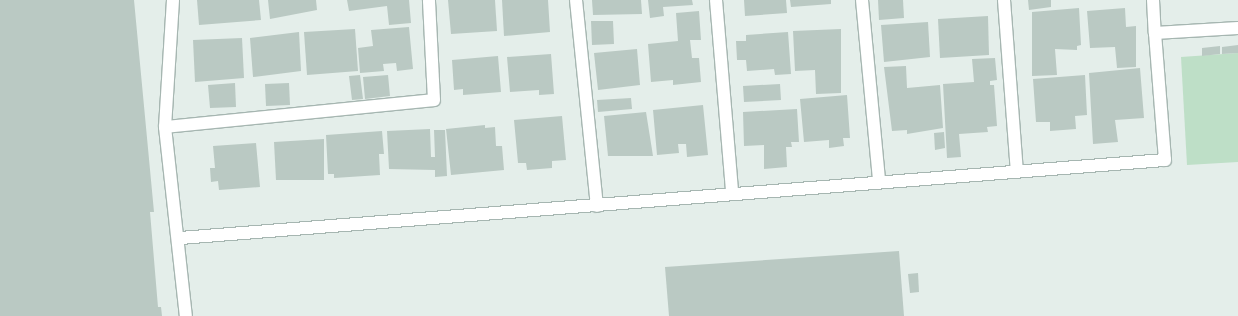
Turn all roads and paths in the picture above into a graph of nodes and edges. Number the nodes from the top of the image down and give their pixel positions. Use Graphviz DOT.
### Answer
graph roads {
  1 [pos="173,0"];
  2 [pos="429,0"];
  3 [pos="576,0"];
  4 [pos="716,0"];
  5 [pos="862,0"];
  6 [pos="1004,0"];
  7 [pos="1153,0"];
  8 [pos="1238,28"];
  9 [pos="1155,33"];
  10 [pos="165,127"];
  11 [pos="1017,172"];
  12 [pos="879,181"];
  13 [pos="732,192"];
  14 [pos="597,206"];
  15 [pos="180,238"];
  16 [pos="186,316"];
  1 -- 10 [label="street"];
  2 -- 10 [label="street"];
  3 -- 14 [label="street"];
  4 -- 13 [label="street"];
  5 -- 12 [label="street"];
  6 -- 11 [label="street"];
  7 -- 9 [label="street"];
  8 -- 9 [label="street"];
  9 -- 11 [label="street"];
  10 -- 15 [label="street"];
  11 -- 12 [label="street"];
  12 -- 13 [label="street"];
  13 -- 14 [label="street"];
  14 -- 15 [label="street"];
  15 -- 16 [label="street"];
}
